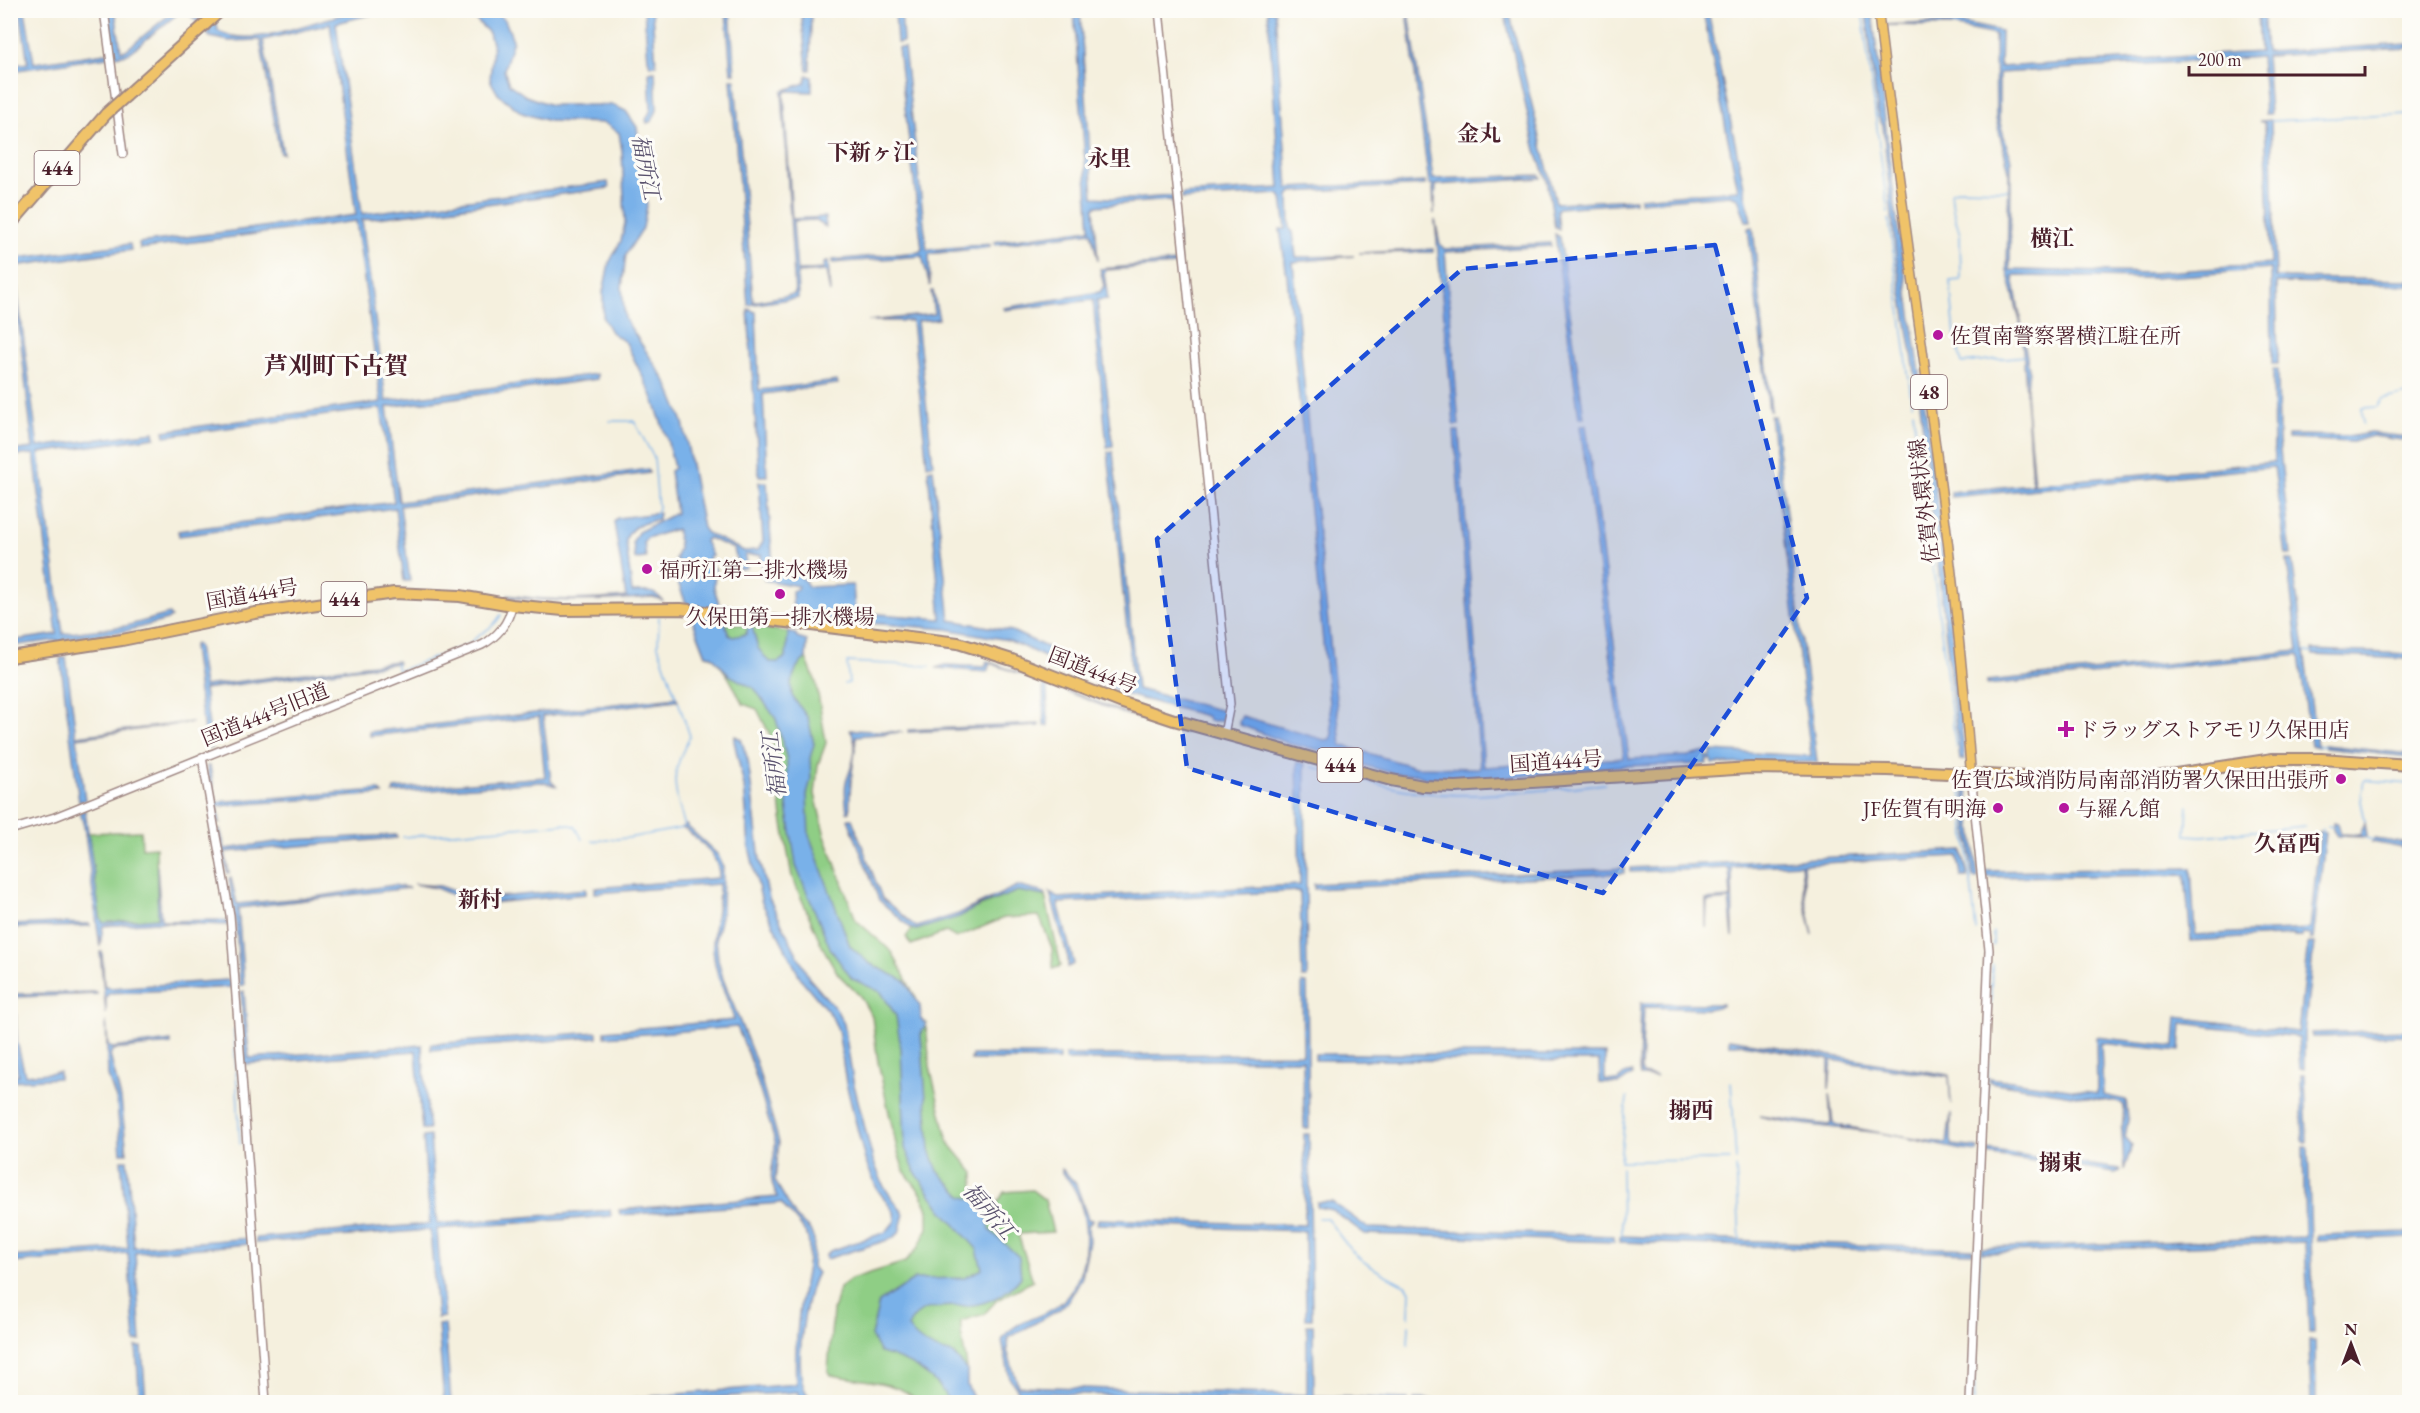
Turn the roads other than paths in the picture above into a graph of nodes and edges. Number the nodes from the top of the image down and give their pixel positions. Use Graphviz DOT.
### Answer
graph roads {
  1 [pos="104,10"];
  2 [pos="222,10"];
  3 [pos="1159,10"];
  4 [pos="1878,10"];
  5 [pos="123,154"];
  6 [pos="10,225"];
  7 [pos="512,605"];
  8 [pos="10,657"];
  9 [pos="1224,734"];
  10 [pos="202,757"];
  11 [pos="2409,765"];
  12 [pos="1971,774"];
  13 [pos="10,830"];
  14 [pos="266,1402"];
  15 [pos="1970,1402"];
  1 -- 5 [label="street"];
  2 -- 6 [label="highway, 444, bridge"];
  3 -- 9 [label="street"];
  4 -- 12 [label="main road, 佐賀外環状線 / 48"];
  7 -- 8 [label="highway, 国道444号 / 444"];
  7 -- 9 [label="highway, 国道444号 / 444"];
  7 -- 10 [label="street, 国道444号旧道"];
  9 -- 12 [label="highway, 国道444号 / 444"];
  10 -- 13 [label="street, 国道444号旧道"];
  10 -- 14 [label="street"];
  11 -- 12 [label="highway, 国道444号 / 444"];
  12 -- 15 [label="street"];
}
